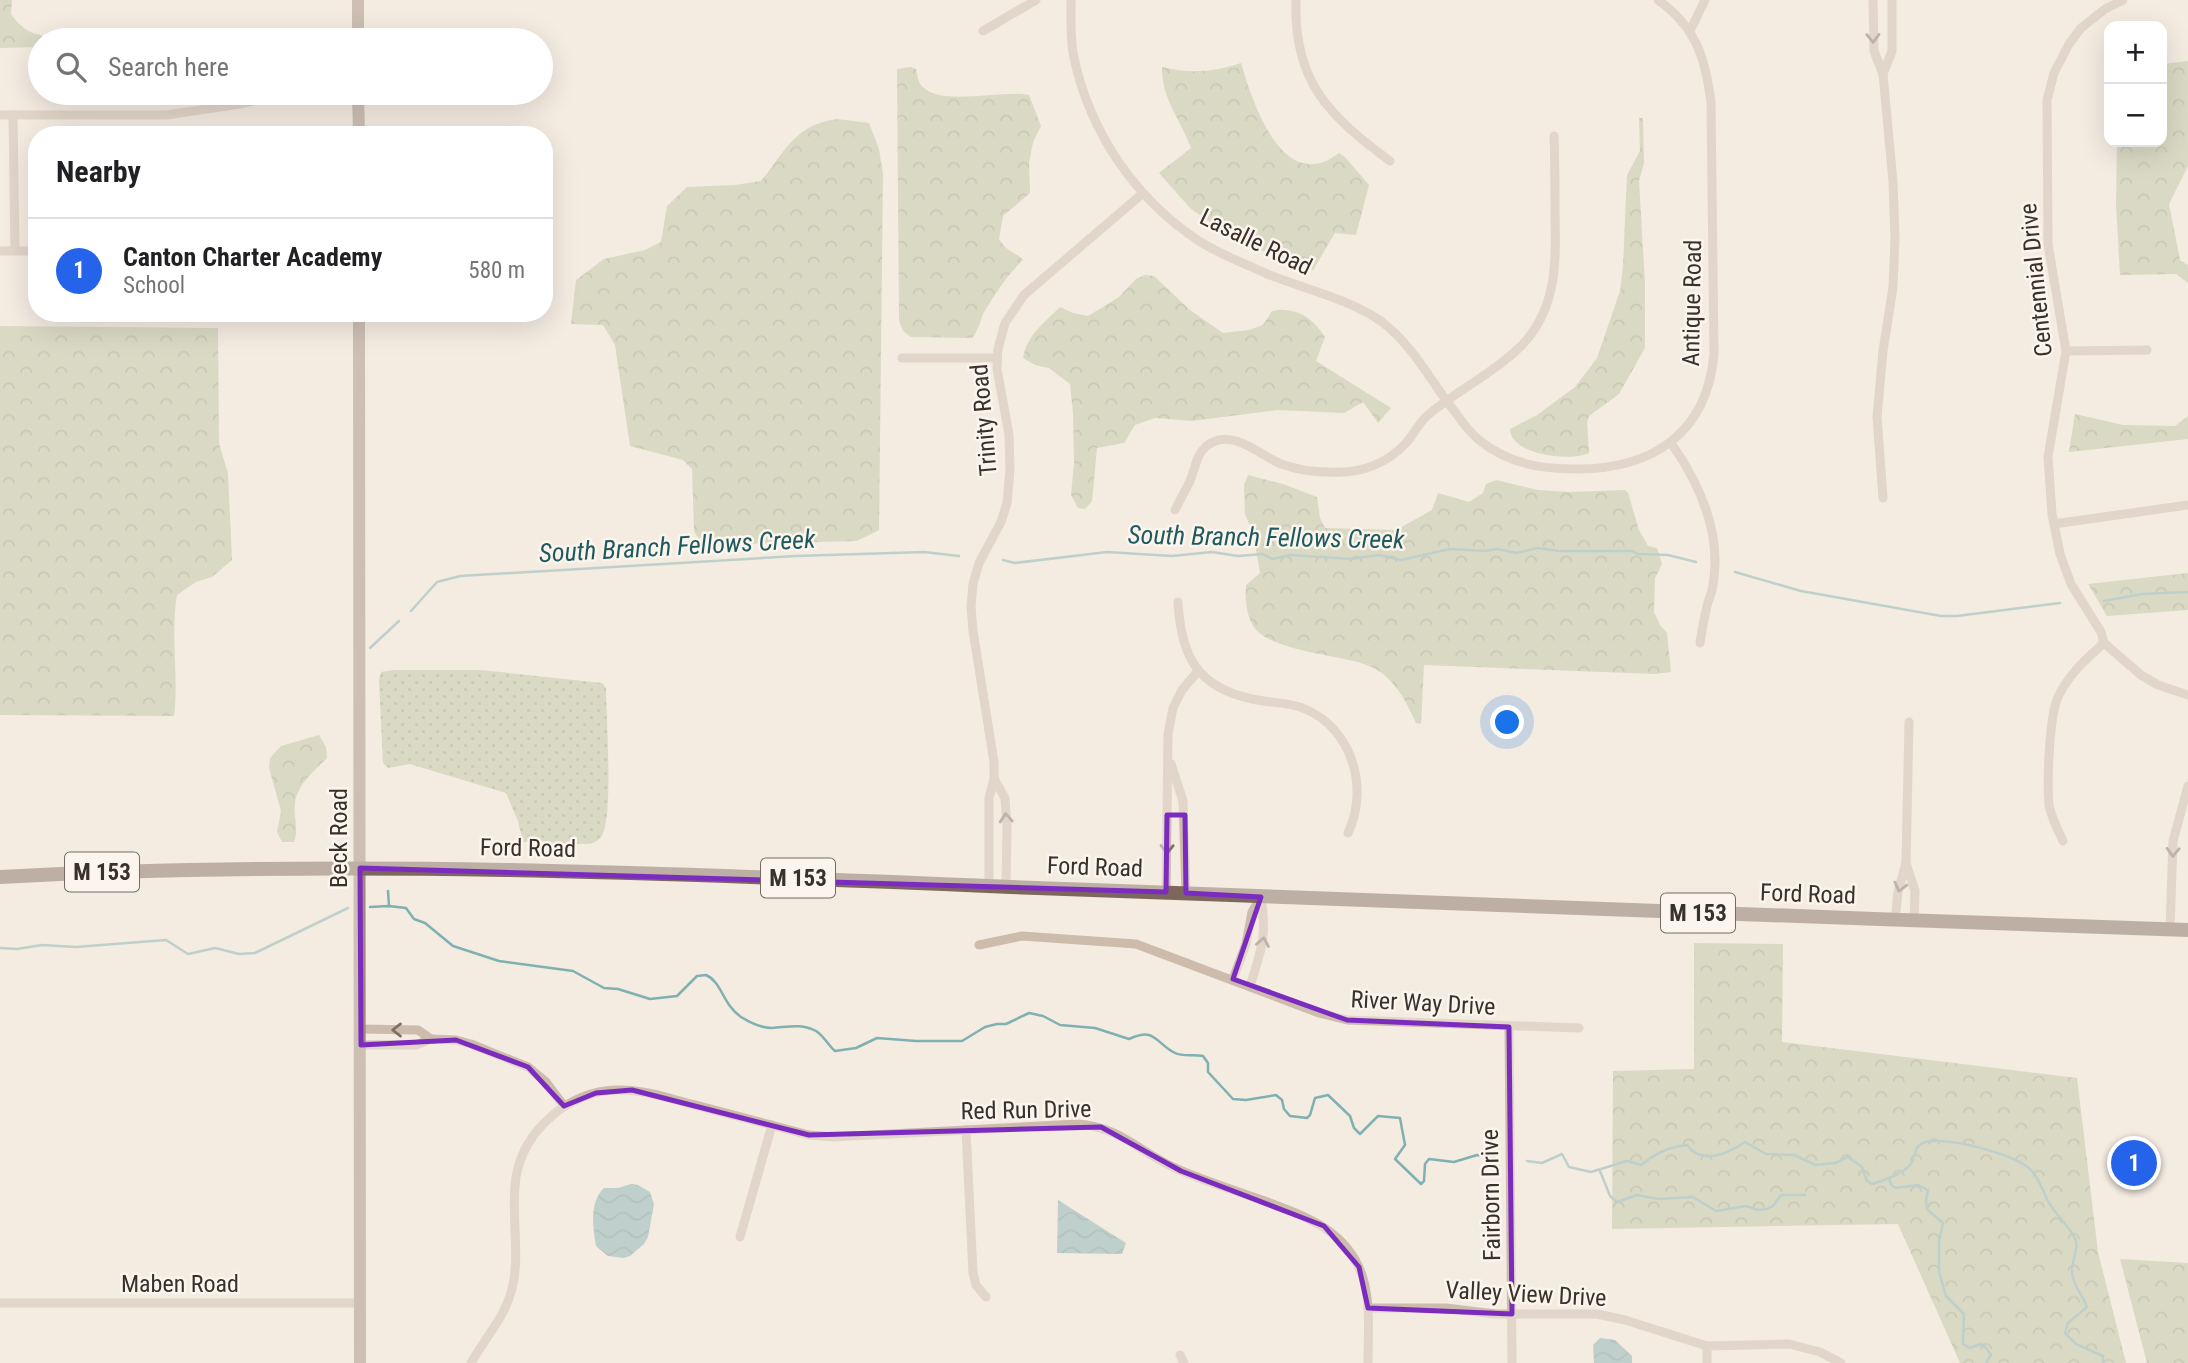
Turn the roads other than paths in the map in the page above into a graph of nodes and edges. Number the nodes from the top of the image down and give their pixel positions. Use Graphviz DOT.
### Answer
graph roads {
  1 [pos="358,0"];
  2 [pos="1037,0"];
  3 [pos="1071,0"];
  4 [pos="1296,0"];
  5 [pos="1660,0"];
  6 [pos="1705,0"];
  7 [pos="2123,0"];
  8 [pos="1873,3"];
  9 [pos="1892,3"];
  10 [pos="358,28"];
  11 [pos="983,31"];
  12 [pos="1690,31"];
  13 [pos="1883,74"];
  14 [pos="234,105"];
  15 [pos="358,105"];
  16 [pos="0,115"];
  17 [pos="13,115"];
  18 [pos="359,126"];
  19 [pos="1555,136"];
  20 [pos="1390,161"];
  21 [pos="1142,194"];
  22 [pos="0,251"];
  23 [pos="15,251"];
  24 [pos="28,251"];
  25 [pos="359,322"];
  26 [pos="2147,350"];
  27 [pos="2066,351"];
  28 [pos="902,358"];
  29 [pos="998,358"];
  30 [pos="1447,402"];
  31 [pos="1671,443"];
  32 [pos="1883,498"];
  33 [pos="2188,505"];
  34 [pos="1175,510"];
  35 [pos="2054,524"];
  36 [pos="1178,602"];
  37 [pos="1700,643"];
  38 [pos="2104,643"];
  39 [pos="1198,671"];
  40 [pos="2188,695"];
  41 [pos="1909,722"];
  42 [pos="1168,756"];
  43 [pos="994,779"];
  44 [pos="2188,786"];
  45 [pos="1167,815"];
  46 [pos="1185,815"];
  47 [pos="1348,833"];
  48 [pos="2063,841"];
  49 [pos="1906,863"];
  50 [pos="360,868"];
  51 [pos="0,877"];
  52 [pos="989,886"];
  53 [pos="1006,887"];
  54 [pos="1166,892"];
  55 [pos="1186,893"];
  56 [pos="1261,897"];
  57 [pos="1895,921"];
  58 [pos="1914,922"];
  59 [pos="2171,929"];
  60 [pos="2188,930"];
  61 [pos="979,945"];
  62 [pos="1233,979"];
  63 [pos="1250,986"];
  64 [pos="1509,1027"];
  65 [pos="361,1028"];
  66 [pos="1579,1028"];
  67 [pos="431,1039"];
  68 [pos="361,1045"];
  69 [pos="565,1106"];
  70 [pos="772,1125"];
  71 [pos="966,1130"];
  72 [pos="740,1237"];
  73 [pos="986,1297"];
  74 [pos="0,1303"];
  75 [pos="360,1303"];
  76 [pos="1368,1308"];
  77 [pos="1511,1314"];
  78 [pos="1707,1346"];
  79 [pos="360,1363"];
  80 [pos="471,1363"];
  81 [pos="1368,1363"];
  82 [pos="1512,1363"];
  83 [pos="1707,1363"];
  84 [pos="1841,1363"];
  1 -- 10 [label="main road"];
  2 -- 11 [label="street"];
  3 -- 21 [label="street, Lasalle Road"];
  4 -- 20 [label="street"];
  5 -- 12 [label="street, Antique Road"];
  6 -- 12 [label="street"];
  7 -- 27 [label="street, Centennial Drive"];
  8 -- 9 [label="street"];
  8 -- 13 [label="street, one-way"];
  9 -- 13 [label="street"];
  12 -- 31 [label="street, Antique Road"];
  13 -- 32 [label="street"];
  14 -- 17 [label="street"];
  15 -- 18 [label="main road"];
  16 -- 17 [label="street"];
  17 -- 23 [label="street"];
  19 -- 30 [label="street"];
  21 -- 29 [label="street, Trinity Road"];
  21 -- 30 [label="street, Lasalle Road"];
  22 -- 23 [label="street"];
  23 -- 24 [label="street"];
  25 -- 50 [label="main road, Beck Road"];
  26 -- 27 [label="street"];
  27 -- 35 [label="street, Centennial Drive"];
  28 -- 29 [label="street"];
  29 -- 43 [label="street, Trinity Road"];
  30 -- 31 [label="street, Antique Road"];
  30 -- 34 [label="street"];
  31 -- 37 [label="street"];
  33 -- 35 [label="street"];
  35 -- 38 [label="street, Centennial Drive"];
  36 -- 39 [label="street"];
  38 -- 40 [label="street, Centennial Drive"];
  38 -- 48 [label="street"];
  39 -- 42 [label="street"];
  39 -- 47 [label="street"];
  41 -- 49 [label="street"];
  42 -- 45 [label="street"];
  42 -- 46 [label="street"];
  43 -- 52 [label="street, Trinity Road"];
  53 -- 43 [label="street, Trinity Road, one-way"];
  44 -- 59 [label="street, one-way"];
  45 -- 46 [label="street"];
  45 -- 54 [label="street, one-way"];
  46 -- 55 [label="street"];
  49 -- 57 [label="street, one-way"];
  49 -- 58 [label="street"];
  50 -- 51 [label="main road, Ford Road / M 153"];
  50 -- 52 [label="main road, Ford Road / M 153"];
  50 -- 65 [label="main road, Beck Road"];
  52 -- 53 [label="main road, Ford Road / M 153"];
  53 -- 54 [label="main road, Ford Road / M 153"];
  54 -- 55 [label="main road, Ford Road / M 153"];
  55 -- 56 [label="main road, Ford Road / M 153"];
  56 -- 57 [label="main road, Ford Road / M 153"];
  56 -- 62 [label="street"];
  63 -- 56 [label="street, one-way"];
  57 -- 58 [label="main road, Ford Road / M 153"];
  58 -- 59 [label="main road, Ford Road / M 153"];
  59 -- 60 [label="main road, Ford Road / M 153"];
  61 -- 62 [label="street, River Way Drive"];
  62 -- 63 [label="street, River Way Drive"];
  63 -- 64 [label="street, River Way Drive"];
  64 -- 66 [label="street, River Way Drive"];
  64 -- 77 [label="street, Fairborn Drive"];
  67 -- 65 [label="street, one-way"];
  65 -- 68 [label="main road, Beck Road"];
  67 -- 68 [label="street"];
  67 -- 69 [label="street"];
  68 -- 75 [label="main road, Beck Road"];
  69 -- 70 [label="street, Red Run Drive"];
  69 -- 80 [label="street, Red Run Drive"];
  70 -- 71 [label="street, Red Run Drive"];
  70 -- 72 [label="street"];
  71 -- 73 [label="street"];
  71 -- 76 [label="street, Red Run Drive"];
  74 -- 75 [label="street, Maben Road"];
  75 -- 79 [label="main road, Beck Road"];
  76 -- 77 [label="street, Valley View Drive"];
  76 -- 81 [label="street, Red Run Drive"];
  77 -- 78 [label="street, Valley View Drive"];
  77 -- 82 [label="street, Fairborn Drive"];
  78 -- 83 [label="street"];
  78 -- 84 [label="street, Valley View Drive"];
}
